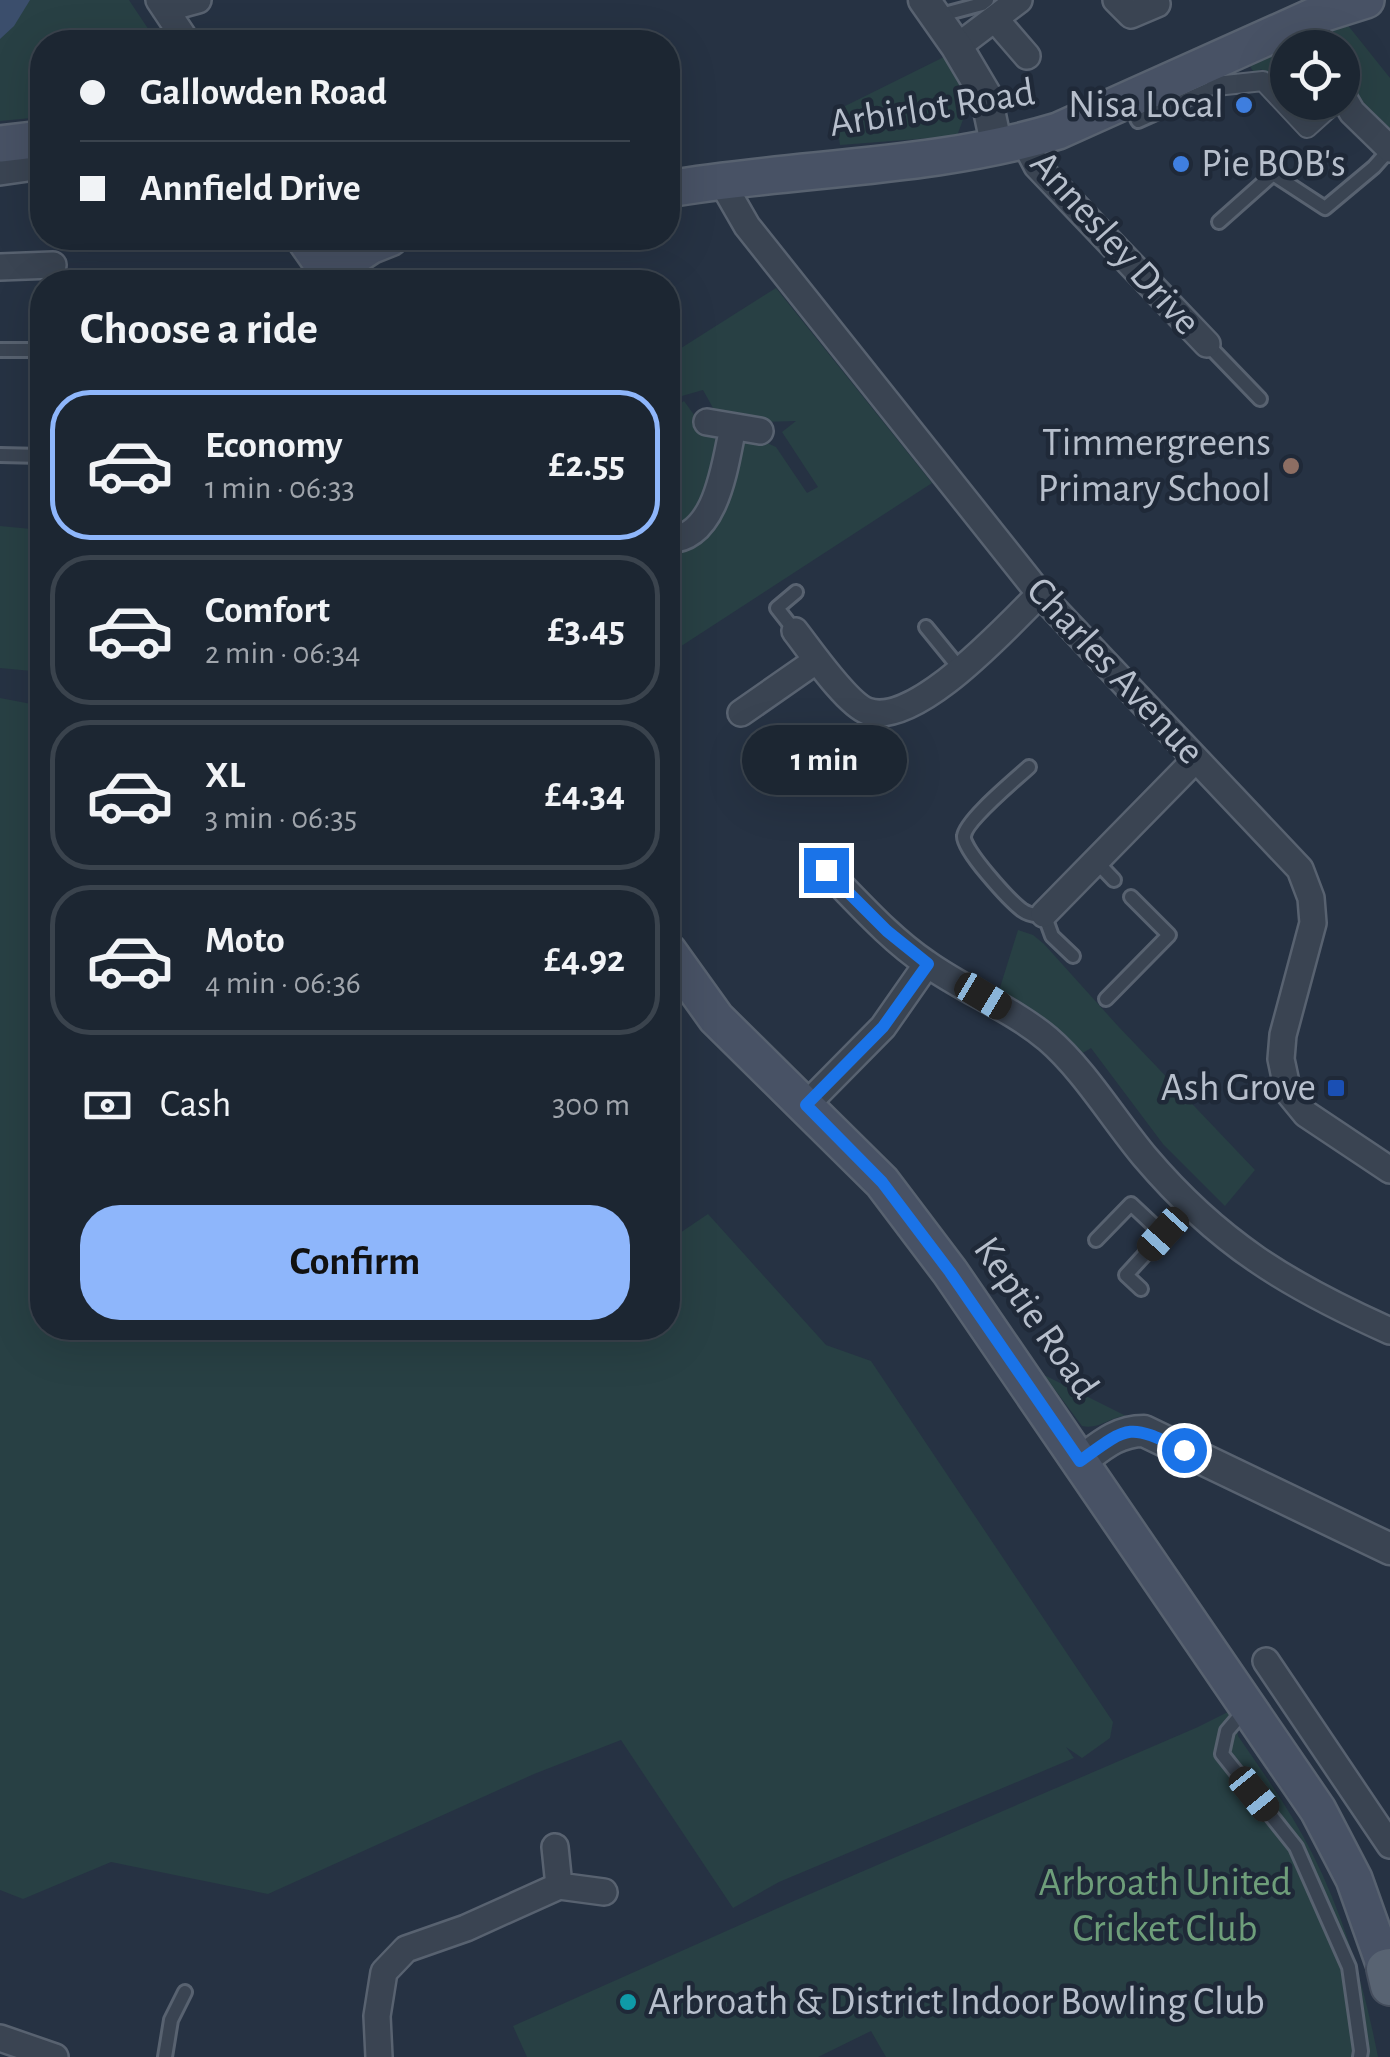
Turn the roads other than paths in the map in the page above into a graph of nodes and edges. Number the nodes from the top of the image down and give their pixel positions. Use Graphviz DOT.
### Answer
graph roads {
  1 [pos="198,0"];
  2 [pos="1019,0"];
  3 [pos="1116,0"];
  4 [pos="1366,0"];
  5 [pos="1157,4"];
  6 [pos="162,5"];
  7 [pos="930,8"];
  8 [pos="991,10"];
  9 [pos="179,30"];
  10 [pos="1321,30"];
  11 [pos="957,48"];
  12 [pos="1270,51"];
  13 [pos="1027,56"];
  14 [pos="1211,75"];
  15 [pos="1270,90"];
  16 [pos="1359,120"];
  17 [pos="30,140"];
  18 [pos="0,144"];
  19 [pos="1010,144"];
  20 [pos="1390,149"];
  21 [pos="30,168"];
  22 [pos="0,172"];
  23 [pos="723,180"];
  24 [pos="680,187"];
  25 [pos="1218,222"];
  26 [pos="365,250"];
  27 [pos="54,265"];
  28 [pos="0,267"];
  29 [pos="342,270"];
  30 [pos="1206,344"];
  31 [pos="0,350"];
  32 [pos="30,350"];
  33 [pos="1260,399"];
  34 [pos="706,422"];
  35 [pos="732,428"];
  36 [pos="760,431"];
  37 [pos="0,455"];
  38 [pos="30,456"];
  39 [pos="680,539"];
  40 [pos="796,592"];
  41 [pos="1040,594"];
  42 [pos="926,627"];
  43 [pos="796,631"];
  44 [pos="818,660"];
  45 [pos="961,670"];
  46 [pos="741,714"];
  47 [pos="1196,759"];
  48 [pos="1028,767"];
  49 [pos="1095,860"];
  50 [pos="826,870"];
  51 [pos="1114,880"];
  52 [pos="1130,897"];
  53 [pos="1044,914"];
  54 [pos="1073,956"];
  55 [pos="928,964"];
  56 [pos="680,967"];
  57 [pos="1106,999"];
  58 [pos="806,1105"];
  59 [pos="1390,1170"];
  60 [pos="1190,1206"];
  61 [pos="1163,1234"];
  62 [pos="1096,1240"];
  63 [pos="1141,1289"];
  64 [pos="1390,1331"];
  65 [pos="1080,1461"];
  66 [pos="1390,1549"];
  67 [pos="1266,1661"];
  68 [pos="1248,1706"];
  69 [pos="1317,1736"];
  70 [pos="1284,1757"];
  71 [pos="1390,1845"];
  72 [pos="554,1847"];
  73 [pos="559,1886"];
  74 [pos="604,1892"];
  75 [pos="1389,1974"];
  76 [pos="185,1992"];
  77 [pos="0,2038"];
  78 [pos="55,2057"];
  79 [pos="164,2057"];
  80 [pos="380,2057"];
  81 [pos="1360,2057"];
  1 -- 6 [label="street"];
  2 -- 8 [label="street"];
  3 -- 5 [label="street"];
  4 -- 10 [label="main road, Arbirlot Road"];
  6 -- 9 [label="street"];
  7 -- 8 [label="lane"];
  7 -- 11 [label="street"];
  8 -- 11 [label="street"];
  8 -- 13 [label="street"];
  11 -- 19 [label="street"];
  12 -- 14 [label="main road, Arbirlot Road"];
  14 -- 15 [label="street"];
  14 -- 19 [label="main road, Arbirlot Road"];
  16 -- 20 [label="street"];
  17 -- 18 [label="main road"];
  19 -- 23 [label="main road, Arbirlot Road"];
  19 -- 30 [label="street, Annesley Drive"];
  20 -- 25 [label="lane"];
  21 -- 22 [label="street"];
  23 -- 24 [label="main road, Arbirlot Road"];
  23 -- 41 [label="street, Charles Avenue"];
  26 -- 29 [label="main road"];
  27 -- 28 [label="street"];
  30 -- 33 [label="lane"];
  31 -- 32 [label="lane"];
  34 -- 35 [label="street"];
  35 -- 36 [label="street"];
  35 -- 39 [label="street"];
  37 -- 38 [label="lane"];
  40 -- 43 [label="lane"];
  41 -- 45 [label="street"];
  41 -- 47 [label="street, Charles Avenue"];
  42 -- 45 [label="lane"];
  43 -- 44 [label="street"];
  44 -- 45 [label="street"];
  44 -- 46 [label="street"];
  47 -- 49 [label="street"];
  47 -- 59 [label="street, Charles Avenue"];
  48 -- 53 [label="lane"];
  49 -- 51 [label="lane"];
  49 -- 53 [label="street"];
  50 -- 55 [label="street"];
  52 -- 57 [label="lane"];
  53 -- 54 [label="lane"];
  55 -- 58 [label="street"];
  55 -- 60 [label="street"];
  56 -- 58 [label="main road, Keptie Road"];
  58 -- 65 [label="main road, Keptie Road"];
  60 -- 61 [label="lane"];
  60 -- 64 [label="street"];
  61 -- 62 [label="lane"];
  61 -- 63 [label="lane"];
  65 -- 66 [label="street"];
  65 -- 68 [label="main road, Keptie Road"];
  67 -- 69 [label="street"];
  68 -- 70 [label="main road, Keptie Road"];
  68 -- 81 [label="lane"];
  69 -- 70 [label="street"];
  69 -- 71 [label="street"];
  70 -- 75 [label="main road, Keptie Road"];
  72 -- 73 [label="street"];
  73 -- 74 [label="street"];
  73 -- 80 [label="street"];
  76 -- 79 [label="lane"];
  77 -- 78 [label="street"];
}
